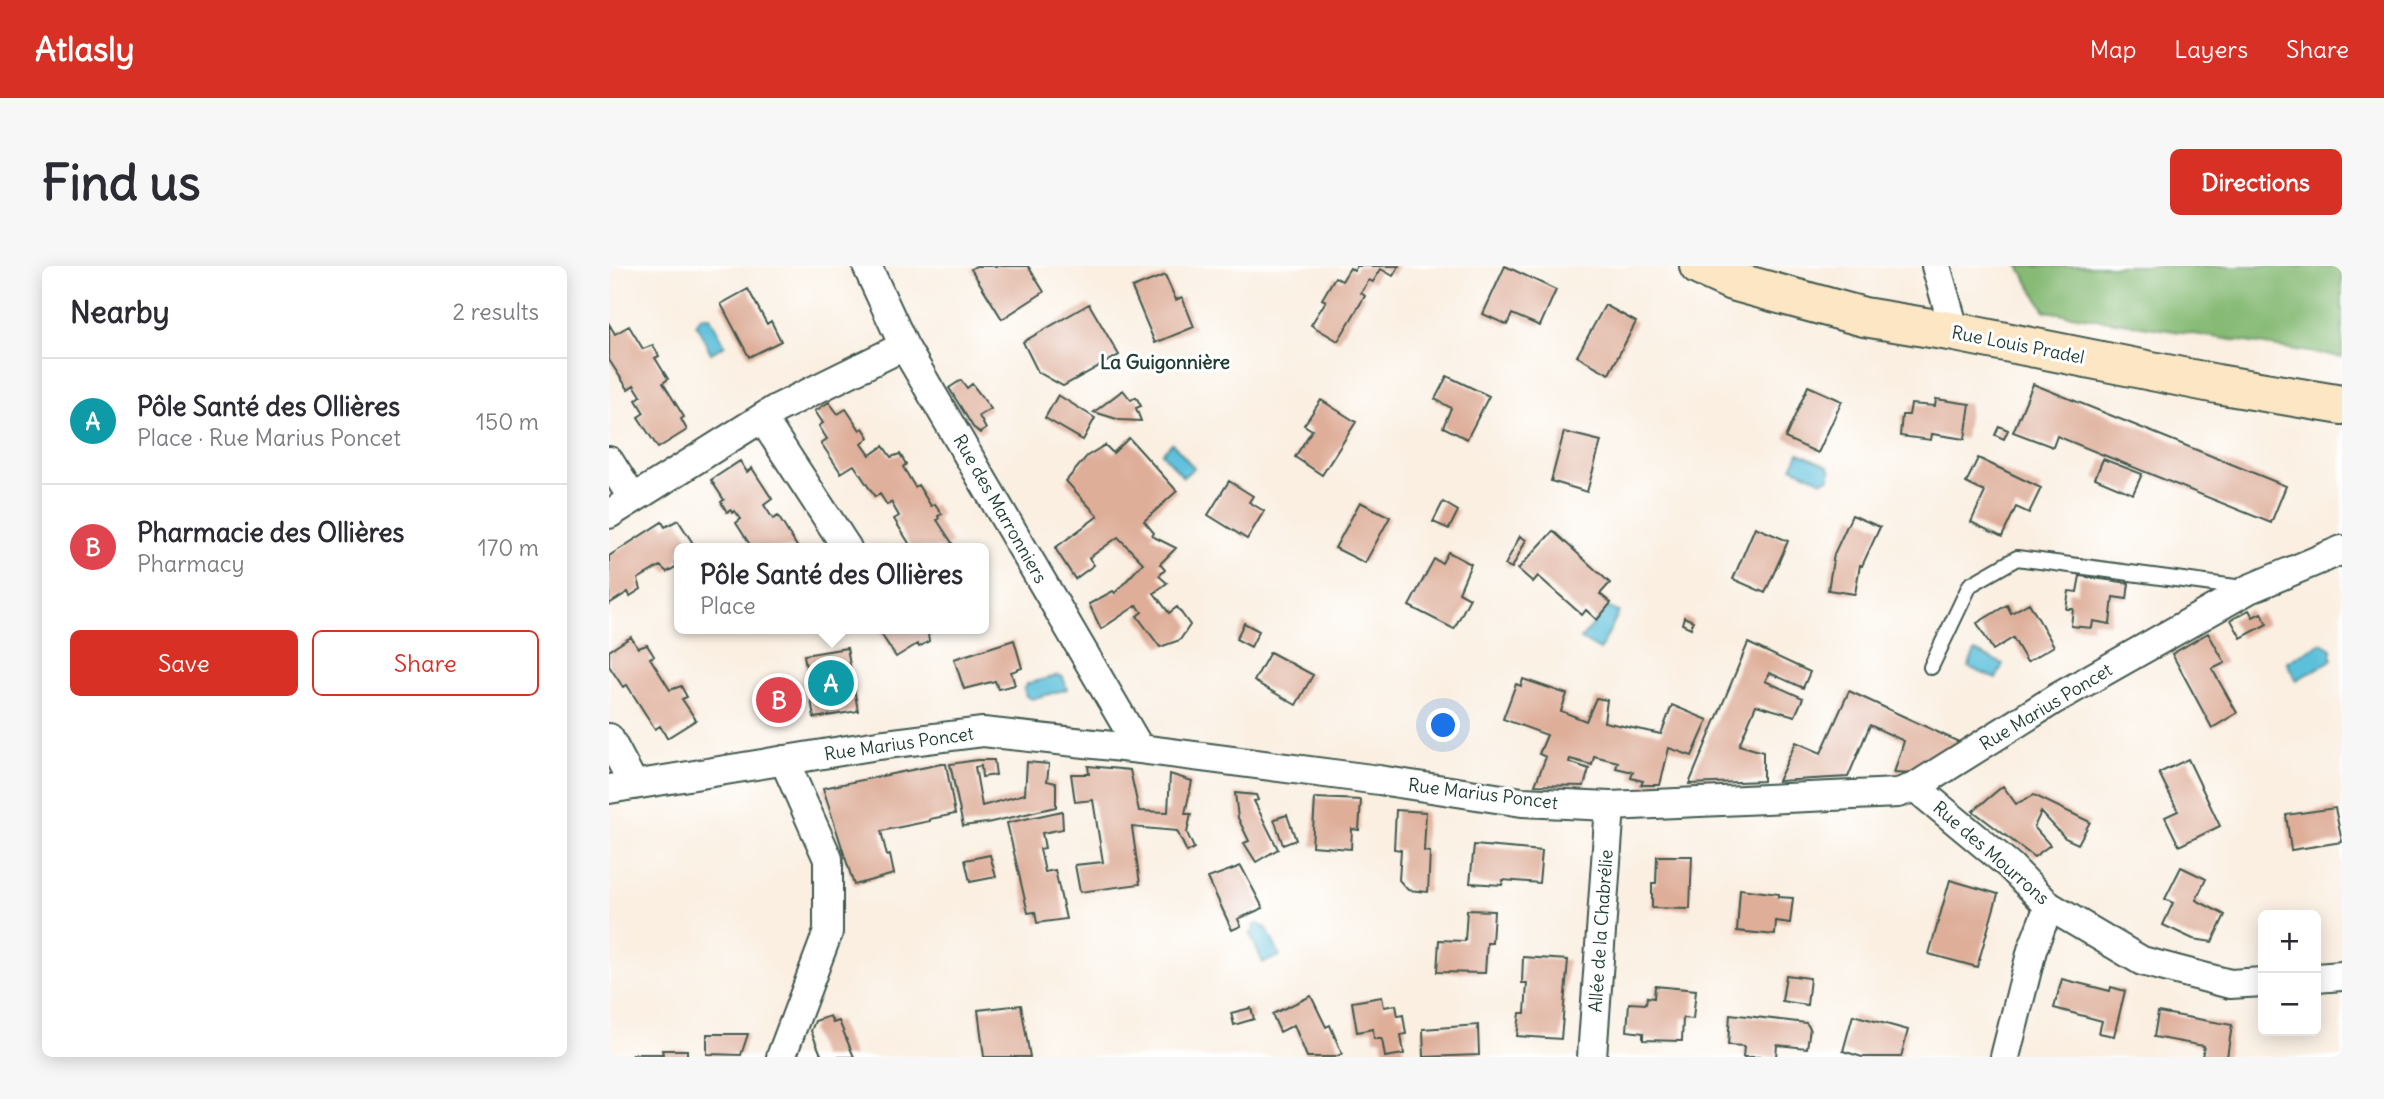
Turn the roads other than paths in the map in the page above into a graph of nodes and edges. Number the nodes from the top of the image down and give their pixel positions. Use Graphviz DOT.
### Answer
graph roads {
  1 [pos="867,266"];
  2 [pos="1699,266"];
  3 [pos="1936,266"];
  4 [pos="1955,332"];
  5 [pos="904,346"];
  6 [pos="2342,405"];
  7 [pos="762,418"];
  8 [pos="609,461"];
  9 [pos="633,499"];
  10 [pos="609,514"];
  11 [pos="843,543"];
  12 [pos="2342,550"];
  13 [pos="2249,589"];
  14 [pos="1931,667"];
  15 [pos="609,738"];
  16 [pos="1140,748"];
  17 [pos="784,760"];
  18 [pos="622,787"];
  19 [pos="1915,788"];
  20 [pos="1611,806"];
  21 [pos="2049,906"];
  22 [pos="2342,976"];
  23 [pos="2321,978"];
  24 [pos="2258,982"];
  25 [pos="781,1057"];
  26 [pos="1592,1057"];
  27 [pos="2005,1057"];
  1 -- 5 [label="street, Rue des Marronniers"];
  2 -- 4 [label="main road, Rue Louis Pradel"];
  3 -- 4 [label="street"];
  4 -- 6 [label="main road, Rue Louis Pradel"];
  5 -- 7 [label="street"];
  5 -- 16 [label="street, Rue des Marronniers"];
  7 -- 9 [label="street"];
  7 -- 11 [label="street"];
  8 -- 9 [label="street"];
  9 -- 10 [label="street"];
  12 -- 13 [label="street, Rue Marius Poncet"];
  13 -- 14 [label="lane"];
  13 -- 19 [label="street, Rue Marius Poncet"];
  15 -- 18 [label="street"];
  16 -- 17 [label="street, Rue Marius Poncet"];
  16 -- 20 [label="street, Rue Marius Poncet"];
  17 -- 18 [label="street, Rue Marius Poncet"];
  17 -- 25 [label="street"];
  19 -- 20 [label="street, Rue Marius Poncet"];
  19 -- 21 [label="street, Rue des Mourrons"];
  20 -- 26 [label="street, Allée de la Chabrélie"];
  21 -- 24 [label="street, Rue des Mourrons"];
  21 -- 27 [label="street"];
  22 -- 23 [label="street"];
}
